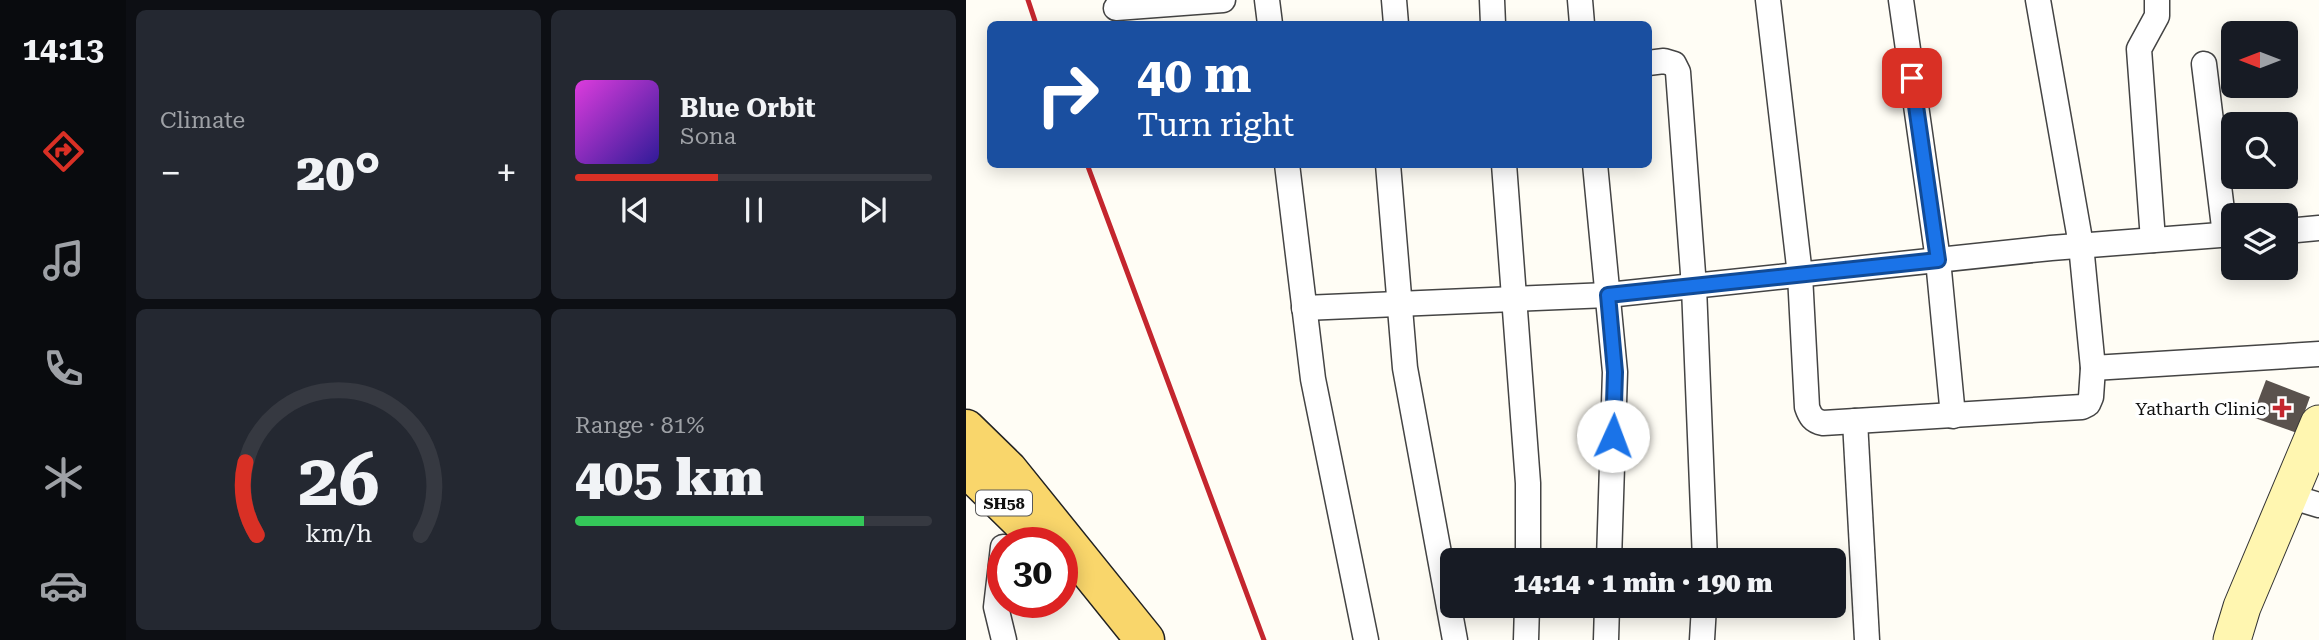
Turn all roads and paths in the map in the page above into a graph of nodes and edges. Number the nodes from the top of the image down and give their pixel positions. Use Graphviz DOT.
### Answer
graph roads {
  1 [pos="1223,0"];
  2 [pos="1267,0"];
  3 [pos="1394,0"];
  4 [pos="1492,0"];
  5 [pos="1580,0"];
  6 [pos="1768,0"];
  7 [pos="1901,0"];
  8 [pos="2038,0"];
  9 [pos="2157,0"];
  10 [pos="1116,8"];
  11 [pos="1270,21"];
  12 [pos="1396,21"];
  13 [pos="1493,21"];
  14 [pos="1582,21"];
  15 [pos="1652,62"];
  16 [pos="2204,64"];
  17 [pos="1287,168"];
  18 [pos="1388,168"];
  19 [pos="1504,168"];
  20 [pos="1595,168"];
  21 [pos="2224,203"];
  22 [pos="2319,228"];
  23 [pos="2298,230"];
  24 [pos="2221,236"];
  25 [pos="2153,240"];
  26 [pos="2081,245"];
  27 [pos="1938,260"];
  28 [pos="1800,275"];
  29 [pos="1694,287"];
  30 [pos="1608,295"];
  31 [pos="1514,301"];
  32 [pos="1400,304"];
  33 [pos="1304,308"];
  34 [pos="2319,354"];
  35 [pos="2093,368"];
  36 [pos="1953,416"];
  37 [pos="1855,421"];
  38 [pos="2319,424"];
  39 [pos="966,429"];
  40 [pos="966,467"];
  41 [pos="2304,500"];
  42 [pos="1001,527"];
  43 [pos="1528,548"];
  44 [pos="1609,548"];
  45 [pos="1705,548"];
  46 [pos="1078,594"];
  47 [pos="999,618"];
  48 [pos="1527,618"];
  49 [pos="1607,618"];
  50 [pos="1703,618"];
  51 [pos="1004,640"];
  52 [pos="1112,640"];
  53 [pos="1145,640"];
  54 [pos="1366,640"];
  55 [pos="1455,640"];
  56 [pos="1526,640"];
  57 [pos="1606,640"];
  58 [pos="1702,640"];
  59 [pos="1867,640"];
  60 [pos="2232,640"];
  1 -- 10 [label="street"];
  2 -- 11 [label="street"];
  3 -- 12 [label="street"];
  4 -- 13 [label="street"];
  5 -- 14 [label="street"];
  6 -- 28 [label="street"];
  7 -- 27 [label="street"];
  8 -- 26 [label="street"];
  9 -- 25 [label="street"];
  15 -- 29 [label="street"];
  16 -- 21 [label="street"];
  17 -- 33 [label="street"];
  18 -- 32 [label="street"];
  19 -- 31 [label="street"];
  20 -- 30 [label="street"];
  22 -- 23 [label="street"];
  24 -- 25 [label="street"];
  25 -- 26 [label="street"];
  26 -- 27 [label="street"];
  26 -- 35 [label="street"];
  27 -- 28 [label="street"];
  27 -- 36 [label="street"];
  28 -- 29 [label="street"];
  28 -- 37 [label="street"];
  29 -- 30 [label="street"];
  29 -- 45 [label="street"];
  30 -- 31 [label="street"];
  30 -- 44 [label="street"];
  31 -- 32 [label="street"];
  31 -- 43 [label="street"];
  32 -- 33 [label="street"];
  32 -- 55 [label="street"];
  33 -- 54 [label="street"];
  34 -- 35 [label="street"];
  35 -- 36 [label="street"];
  36 -- 37 [label="street"];
  37 -- 59 [label="street"];
  38 -- 41 [label="street"];
  39 -- 53 [label="main road, SH58"];
  40 -- 42 [label="main road, SH58"];
  41 -- 60 [label="street"];
  46 -- 52 [label="main road"];
  47 -- 51 [label="street"];
  48 -- 56 [label="street"];
  49 -- 57 [label="street"];
  50 -- 58 [label="street"];
}
